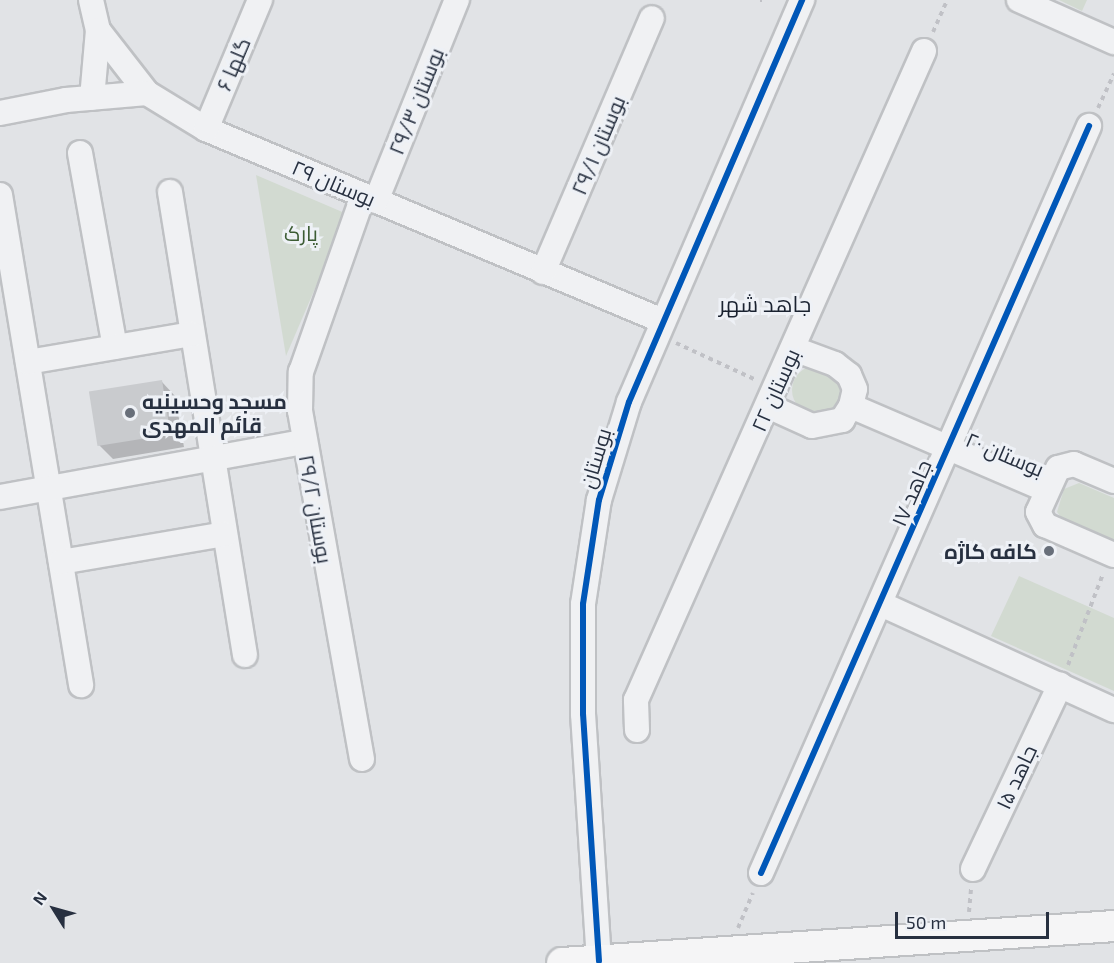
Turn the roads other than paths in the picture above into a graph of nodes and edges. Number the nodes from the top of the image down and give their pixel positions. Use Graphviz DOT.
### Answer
graph roads {
  1 [pos="260,0"];
  2 [pos="457,0"];
  3 [pos="802,0"];
  4 [pos="1019,0"];
  5 [pos="94,10"];
  6 [pos="652,18"];
  7 [pos="1114,42"];
  8 [pos="924,51"];
  9 [pos="147,93"];
  10 [pos="92,98"];
  11 [pos="0,113"];
  12 [pos="1089,126"];
  13 [pos="206,129"];
  14 [pos="80,153"];
  15 [pos="170,192"];
  16 [pos="0,195"];
  17 [pos="369,199"];
  18 [pos="543,272"];
  19 [pos="659,328"];
  20 [pos="192,334"];
  21 [pos="115,347"];
  22 [pos="794,349"];
  23 [pos="28,362"];
  24 [pos="772,398"];
  25 [pos="851,406"];
  26 [pos="304,442"];
  27 [pos="948,448"];
  28 [pos="213,459"];
  29 [pos="1114,481"];
  30 [pos="49,488"];
  31 [pos="1047,490"];
  32 [pos="0,497"];
  33 [pos="225,534"];
  34 [pos="1112,555"];
  35 [pos="61,562"];
  36 [pos="881,604"];
  37 [pos="245,655"];
  38 [pos="81,685"];
  39 [pos="1060,685"];
  40 [pos="1114,710"];
  41 [pos="637,730"];
  42 [pos="362,759"];
  43 [pos="973,869"];
  44 [pos="761,873"];
  45 [pos="1114,926"];
  46 [pos="599,961"];
  47 [pos="562,963"];
  1 -- 13 [label="street, گلها ۶"];
  2 -- 17 [label="street, بوستان ۲۹/۳"];
  3 -- 19 [label="street, بوستان"];
  4 -- 7 [label="street"];
  5 -- 9 [label="street"];
  5 -- 10 [label="street"];
  6 -- 18 [label="street, بوستان ۲۹/۱"];
  8 -- 22 [label="street, بوستان ۲۲"];
  9 -- 10 [label="street"];
  9 -- 13 [label="street, بوستان ۲۹"];
  10 -- 11 [label="street"];
  12 -- 27 [label="street, جاهد ۱۷"];
  13 -- 17 [label="street, بوستان ۲۹"];
  14 -- 21 [label="street"];
  15 -- 20 [label="street"];
  16 -- 23 [label="street"];
  17 -- 18 [label="street, بوستان ۲۹"];
  17 -- 26 [label="street, بوستان ۲۹/۲"];
  18 -- 19 [label="street, بوستان ۲۹"];
  19 -- 46 [label="street, بوستان"];
  20 -- 21 [label="street"];
  20 -- 28 [label="street"];
  21 -- 23 [label="street"];
  22 -- 24 [label="street, بوستان ۲۲"];
  22 -- 25 [label="street"];
  23 -- 30 [label="street"];
  24 -- 25 [label="street"];
  24 -- 41 [label="street, بوستان ۲۲"];
  25 -- 27 [label="street, بوستان ۲۰"];
  26 -- 28 [label="street"];
  26 -- 42 [label="street, بوستان ۲۹/۲"];
  27 -- 31 [label="street, بوستان ۲۰"];
  27 -- 36 [label="street, جاهد ۱۷"];
  28 -- 30 [label="street"];
  28 -- 33 [label="street"];
  29 -- 31 [label="street, بوستان ۲۰"];
  30 -- 32 [label="street"];
  30 -- 35 [label="street"];
  31 -- 34 [label="street, بوستان ۲۰"];
  33 -- 35 [label="street"];
  33 -- 37 [label="street"];
  35 -- 38 [label="street"];
  36 -- 39 [label="street"];
  36 -- 44 [label="street, جاهد ۱۷"];
  39 -- 40 [label="street"];
  39 -- 43 [label="street, جاهد ۱۵"];
  45 -- 46 [label="main road"];
  46 -- 47 [label="main road"];
}
